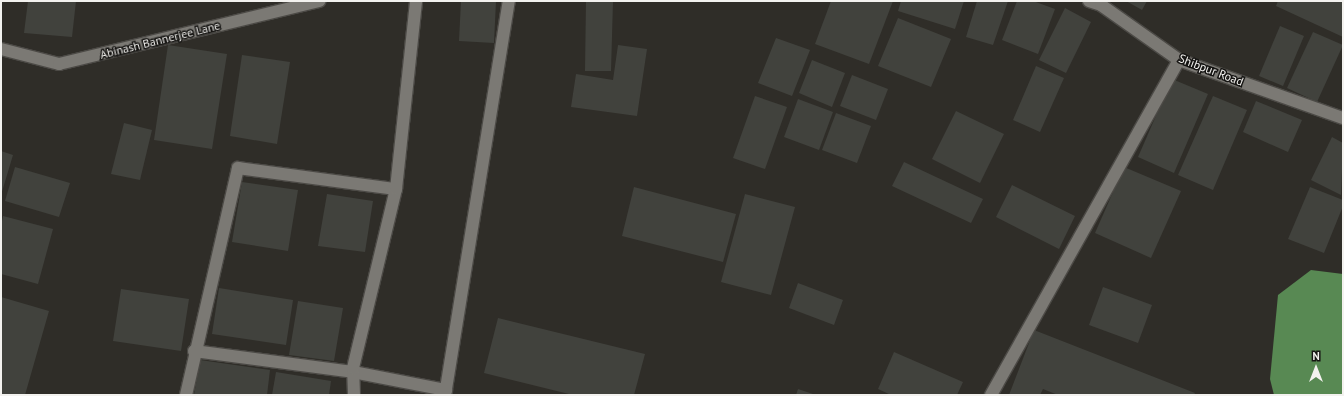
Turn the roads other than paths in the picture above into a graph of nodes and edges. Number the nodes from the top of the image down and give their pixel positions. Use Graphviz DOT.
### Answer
graph roads {
  1 [pos="319,1"];
  2 [pos="416,1"];
  3 [pos="509,1"];
  4 [pos="1089,1"];
  5 [pos="1,49"];
  6 [pos="1179,60"];
  7 [pos="1343,118"];
  8 [pos="396,189"];
  9 [pos="194,351"];
  10 [pos="353,372"];
  11 [pos="446,392"];
  12 [pos="186,395"];
  13 [pos="354,395"];
  14 [pos="991,395"];
  1 -- 5 [label="street, Abinash Bannerjee Lane"];
  2 -- 8 [label="street"];
  3 -- 11 [label="street"];
  4 -- 6 [label="street, Shibpur Road"];
  6 -- 7 [label="street, Shibpur Road"];
  6 -- 14 [label="street"];
  8 -- 9 [label="street"];
  8 -- 10 [label="street"];
  9 -- 10 [label="street"];
  9 -- 12 [label="street"];
  10 -- 11 [label="street"];
  10 -- 13 [label="street"];
}
